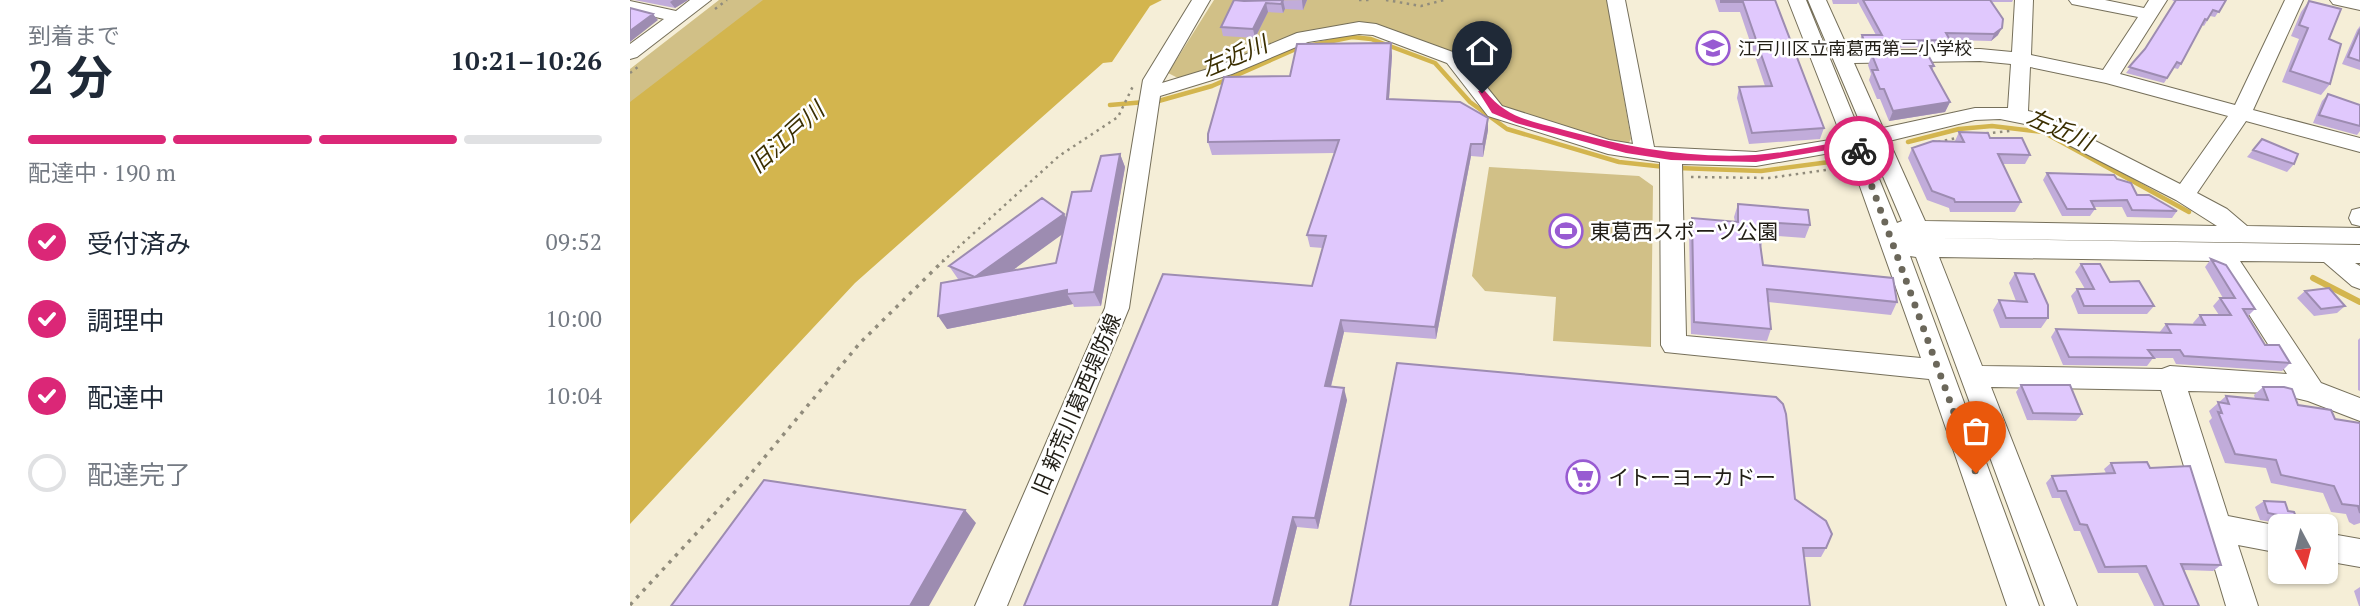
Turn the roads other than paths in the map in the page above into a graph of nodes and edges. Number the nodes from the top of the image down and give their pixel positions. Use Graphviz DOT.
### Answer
graph roads {
  1 [pos="702,0"];
  2 [pos="1201,0"];
  3 [pos="1616,0"];
  4 [pos="1797,0"];
  5 [pos="1817,0"];
  6 [pos="2024,0"];
  7 [pos="2078,0"];
  8 [pos="2294,0"];
  9 [pos="2339,0"];
  10 [pos="2360,5"];
  11 [pos="630,6"];
  12 [pos="2154,7"];
  13 [pos="679,17"];
  14 [pos="630,53"];
  15 [pos="1841,57"];
  16 [pos="2020,59"];
  17 [pos="2108,77"];
  18 [pos="1145,85"];
  19 [pos="2241,113"];
  20 [pos="2018,123"];
  21 [pos="1866,139"];
  22 [pos="2360,145"];
  23 [pos="1646,153"];
  24 [pos="1671,166"];
  25 [pos="2184,195"];
  26 [pos="2242,234"];
  27 [pos="2360,236"];
  28 [pos="1891,238"];
  29 [pos="1921,238"];
  30 [pos="2222,252"];
  31 [pos="2330,254"];
  32 [pos="2360,254"];
  33 [pos="2360,280"];
  34 [pos="1940,370"];
  35 [pos="1974,376"];
  36 [pos="2170,377"];
  37 [pos="2312,391"];
  38 [pos="2360,410"];
  39 [pos="2217,528"];
  40 [pos="2268,537"];
  41 [pos="2338,549"];
  42 [pos="2360,553"];
  43 [pos="990,606"];
  44 [pos="2023,606"];
  45 [pos="2061,606"];
  46 [pos="2242,606"];
  1 -- 13 [label="street"];
  2 -- 18 [label="street, 旧 新荒川葛西堤防線"];
  3 -- 23 [label="street"];
  4 -- 21 [label="street"];
  5 -- 15 [label="street"];
  6 -- 16 [label="street"];
  7 -- 12 [label="street"];
  8 -- 19 [label="street"];
  9 -- 10 [label="street"];
  11 -- 13 [label="street"];
  12 -- 17 [label="street"];
  13 -- 14 [label="street"];
  15 -- 16 [label="street"];
  15 -- 21 [label="street"];
  16 -- 17 [label="street"];
  16 -- 20 [label="street"];
  17 -- 19 [label="street"];
  18 -- 23 [label="street"];
  18 -- 43 [label="street, 旧 新荒川葛西堤防線"];
  19 -- 22 [label="street"];
  19 -- 25 [label="street"];
  20 -- 21 [label="street"];
  20 -- 25 [label="street"];
  21 -- 24 [label="street"];
  21 -- 28 [label="street"];
  21 -- 29 [label="street"];
  23 -- 24 [label="street"];
  24 -- 34 [label="street"];
  25 -- 26 [label="street"];
  26 -- 27 [label="street"];
  26 -- 29 [label="street"];
  28 -- 29 [label="street"];
  28 -- 34 [label="street"];
  29 -- 30 [label="street"];
  29 -- 35 [label="street"];
  30 -- 31 [label="street"];
  30 -- 37 [label="street"];
  31 -- 32 [label="street"];
  31 -- 33 [label="street"];
  34 -- 44 [label="street"];
  35 -- 36 [label="street"];
  35 -- 45 [label="street"];
  36 -- 37 [label="street"];
  36 -- 39 [label="street"];
  37 -- 38 [label="street"];
  39 -- 40 [label="street"];
  39 -- 46 [label="street"];
  41 -- 42 [label="street"];
}
